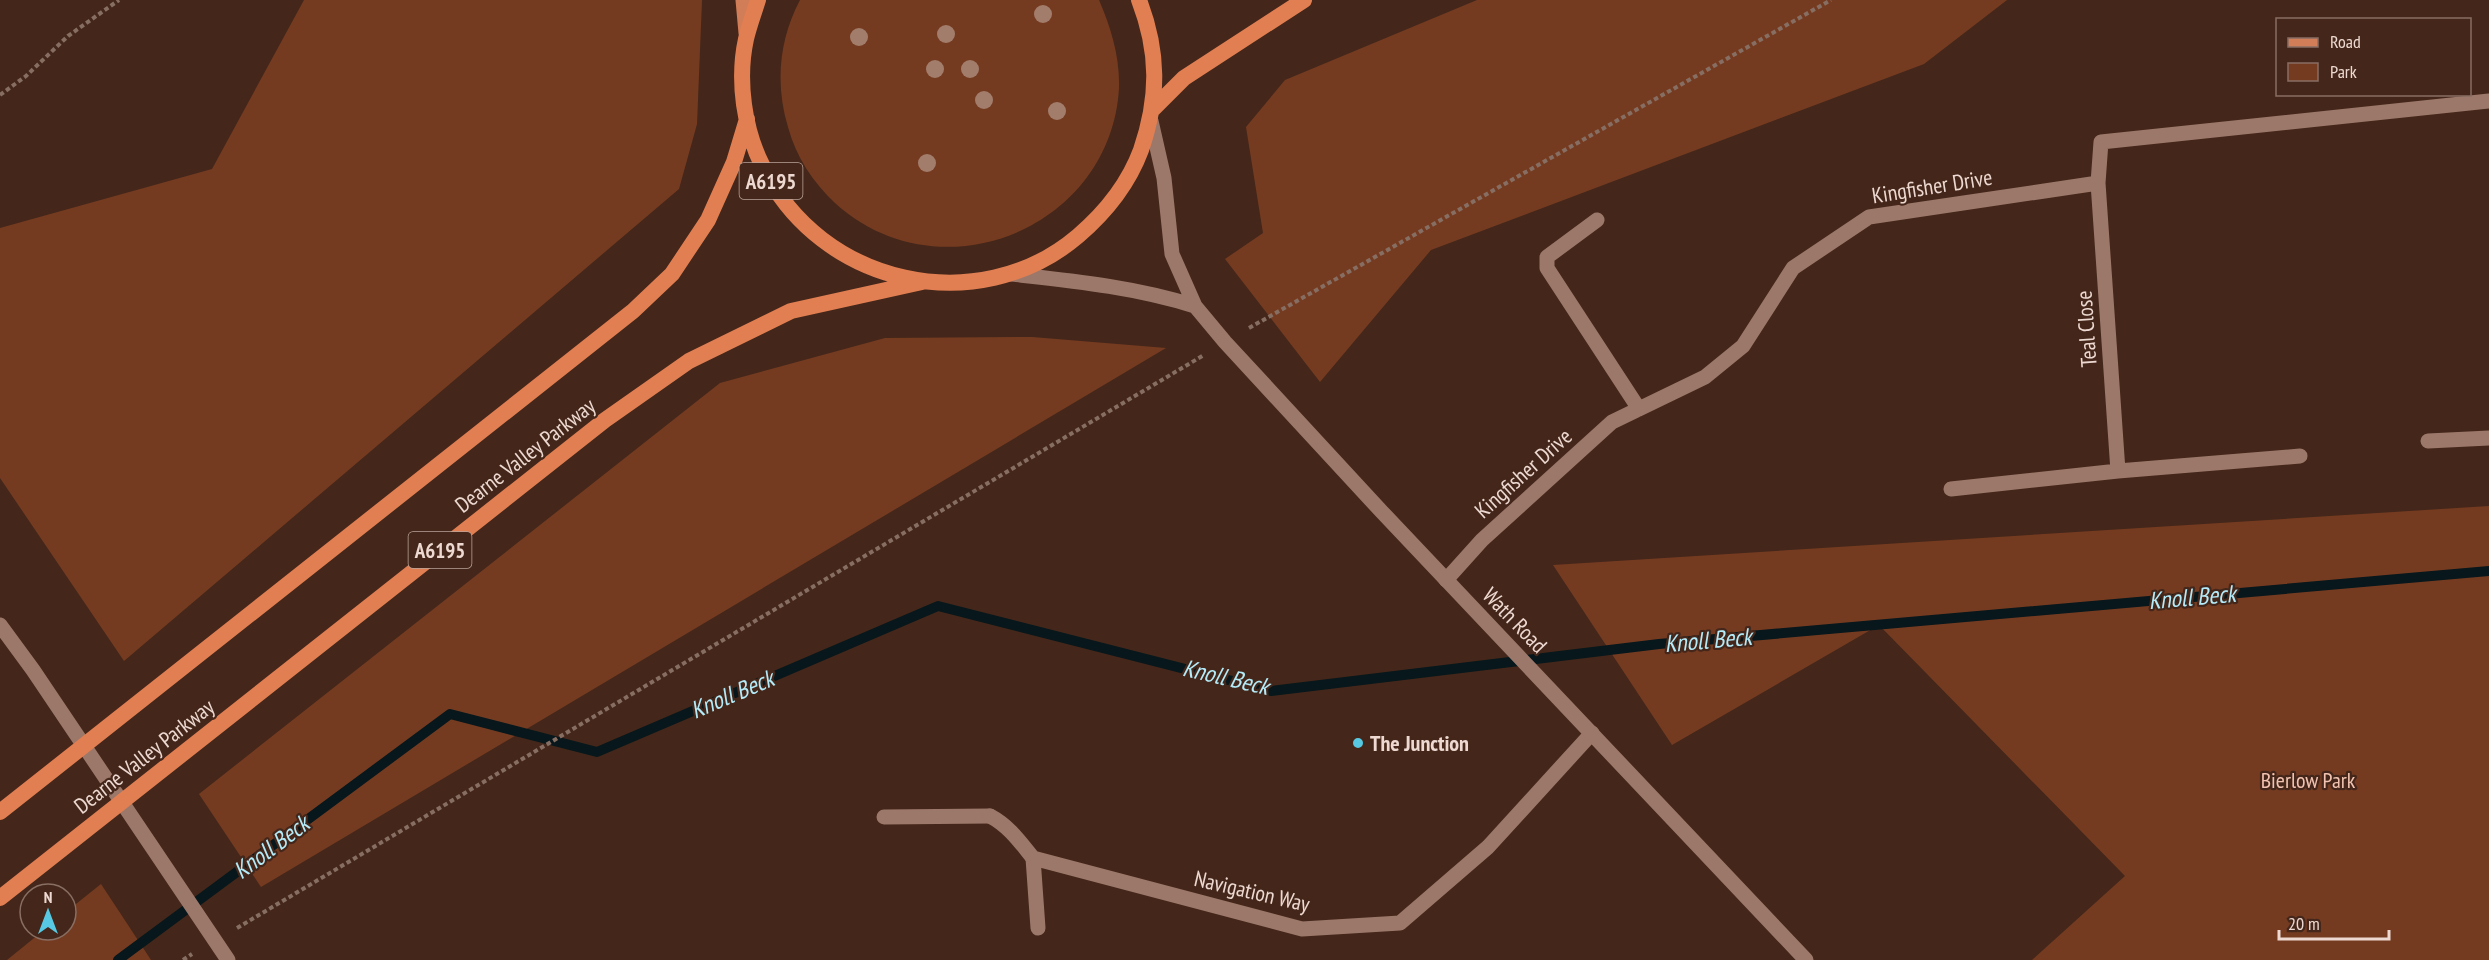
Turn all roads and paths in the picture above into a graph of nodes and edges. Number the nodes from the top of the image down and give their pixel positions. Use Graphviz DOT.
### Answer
graph roads {
  1 [pos="119,0"];
  2 [pos="743,0"];
  3 [pos="759,0"];
  4 [pos="1139,0"];
  5 [pos="1304,0"];
  6 [pos="746,39"];
  7 [pos="0,95"];
  8 [pos="2489,101"];
  9 [pos="1152,115"];
  10 [pos="747,118"];
  11 [pos="2098,183"];
  12 [pos="1597,220"];
  13 [pos="1011,274"];
  14 [pos="922,282"];
  15 [pos="1195,306"];
  16 [pos="1640,409"];
  17 [pos="2489,438"];
  18 [pos="2428,441"];
  19 [pos="2300,456"];
  20 [pos="2118,471"];
  21 [pos="1952,489"];
  22 [pos="1446,580"];
  23 [pos="0,625"];
  24 [pos="578,725"];
  25 [pos="1593,733"];
  26 [pos="0,812"];
  27 [pos="884,817"];
  28 [pos="1033,858"];
  29 [pos="0,898"];
  30 [pos="1038,928"];
  31 [pos="233,930"];
  32 [pos="193,954"];
  33 [pos="183,960"];
  34 [pos="228,960"];
  35 [pos="1806,960"];
  1 -- 7 [label="path"];
  2 -- 6 [label="main road"];
  3 -- 6 [label="highway, A6195"];
  4 -- 9 [label="highway, A6195"];
  5 -- 9 [label="highway, A6195"];
  6 -- 10 [label="highway, A6195"];
  8 -- 11 [label="street"];
  9 -- 13 [label="highway, A6195"];
  9 -- 15 [label="street, Wath Road"];
  10 -- 14 [label="highway, A6195"];
  10 -- 26 [label="highway, Dearne Valley Parkway / A6195"];
  11 -- 16 [label="street, Kingfisher Drive"];
  11 -- 20 [label="street, Teal Close"];
  12 -- 16 [label="street"];
  13 -- 14 [label="highway, A6195"];
  13 -- 15 [label="street"];
  14 -- 29 [label="highway, Dearne Valley Parkway / A6195"];
  15 -- 22 [label="street, Wath Road"];
  16 -- 22 [label="street, Kingfisher Drive"];
  17 -- 18 [label="street"];
  19 -- 20 [label="street"];
  20 -- 21 [label="street"];
  22 -- 25 [label="street, Wath Road"];
  23 -- 34 [label="street"];
  24 -- 31 [label="path"];
  25 -- 28 [label="street, Navigation Way"];
  25 -- 35 [label="street, Wath Road"];
  27 -- 28 [label="street"];
  28 -- 30 [label="street"];
  32 -- 33 [label="path"];
}
